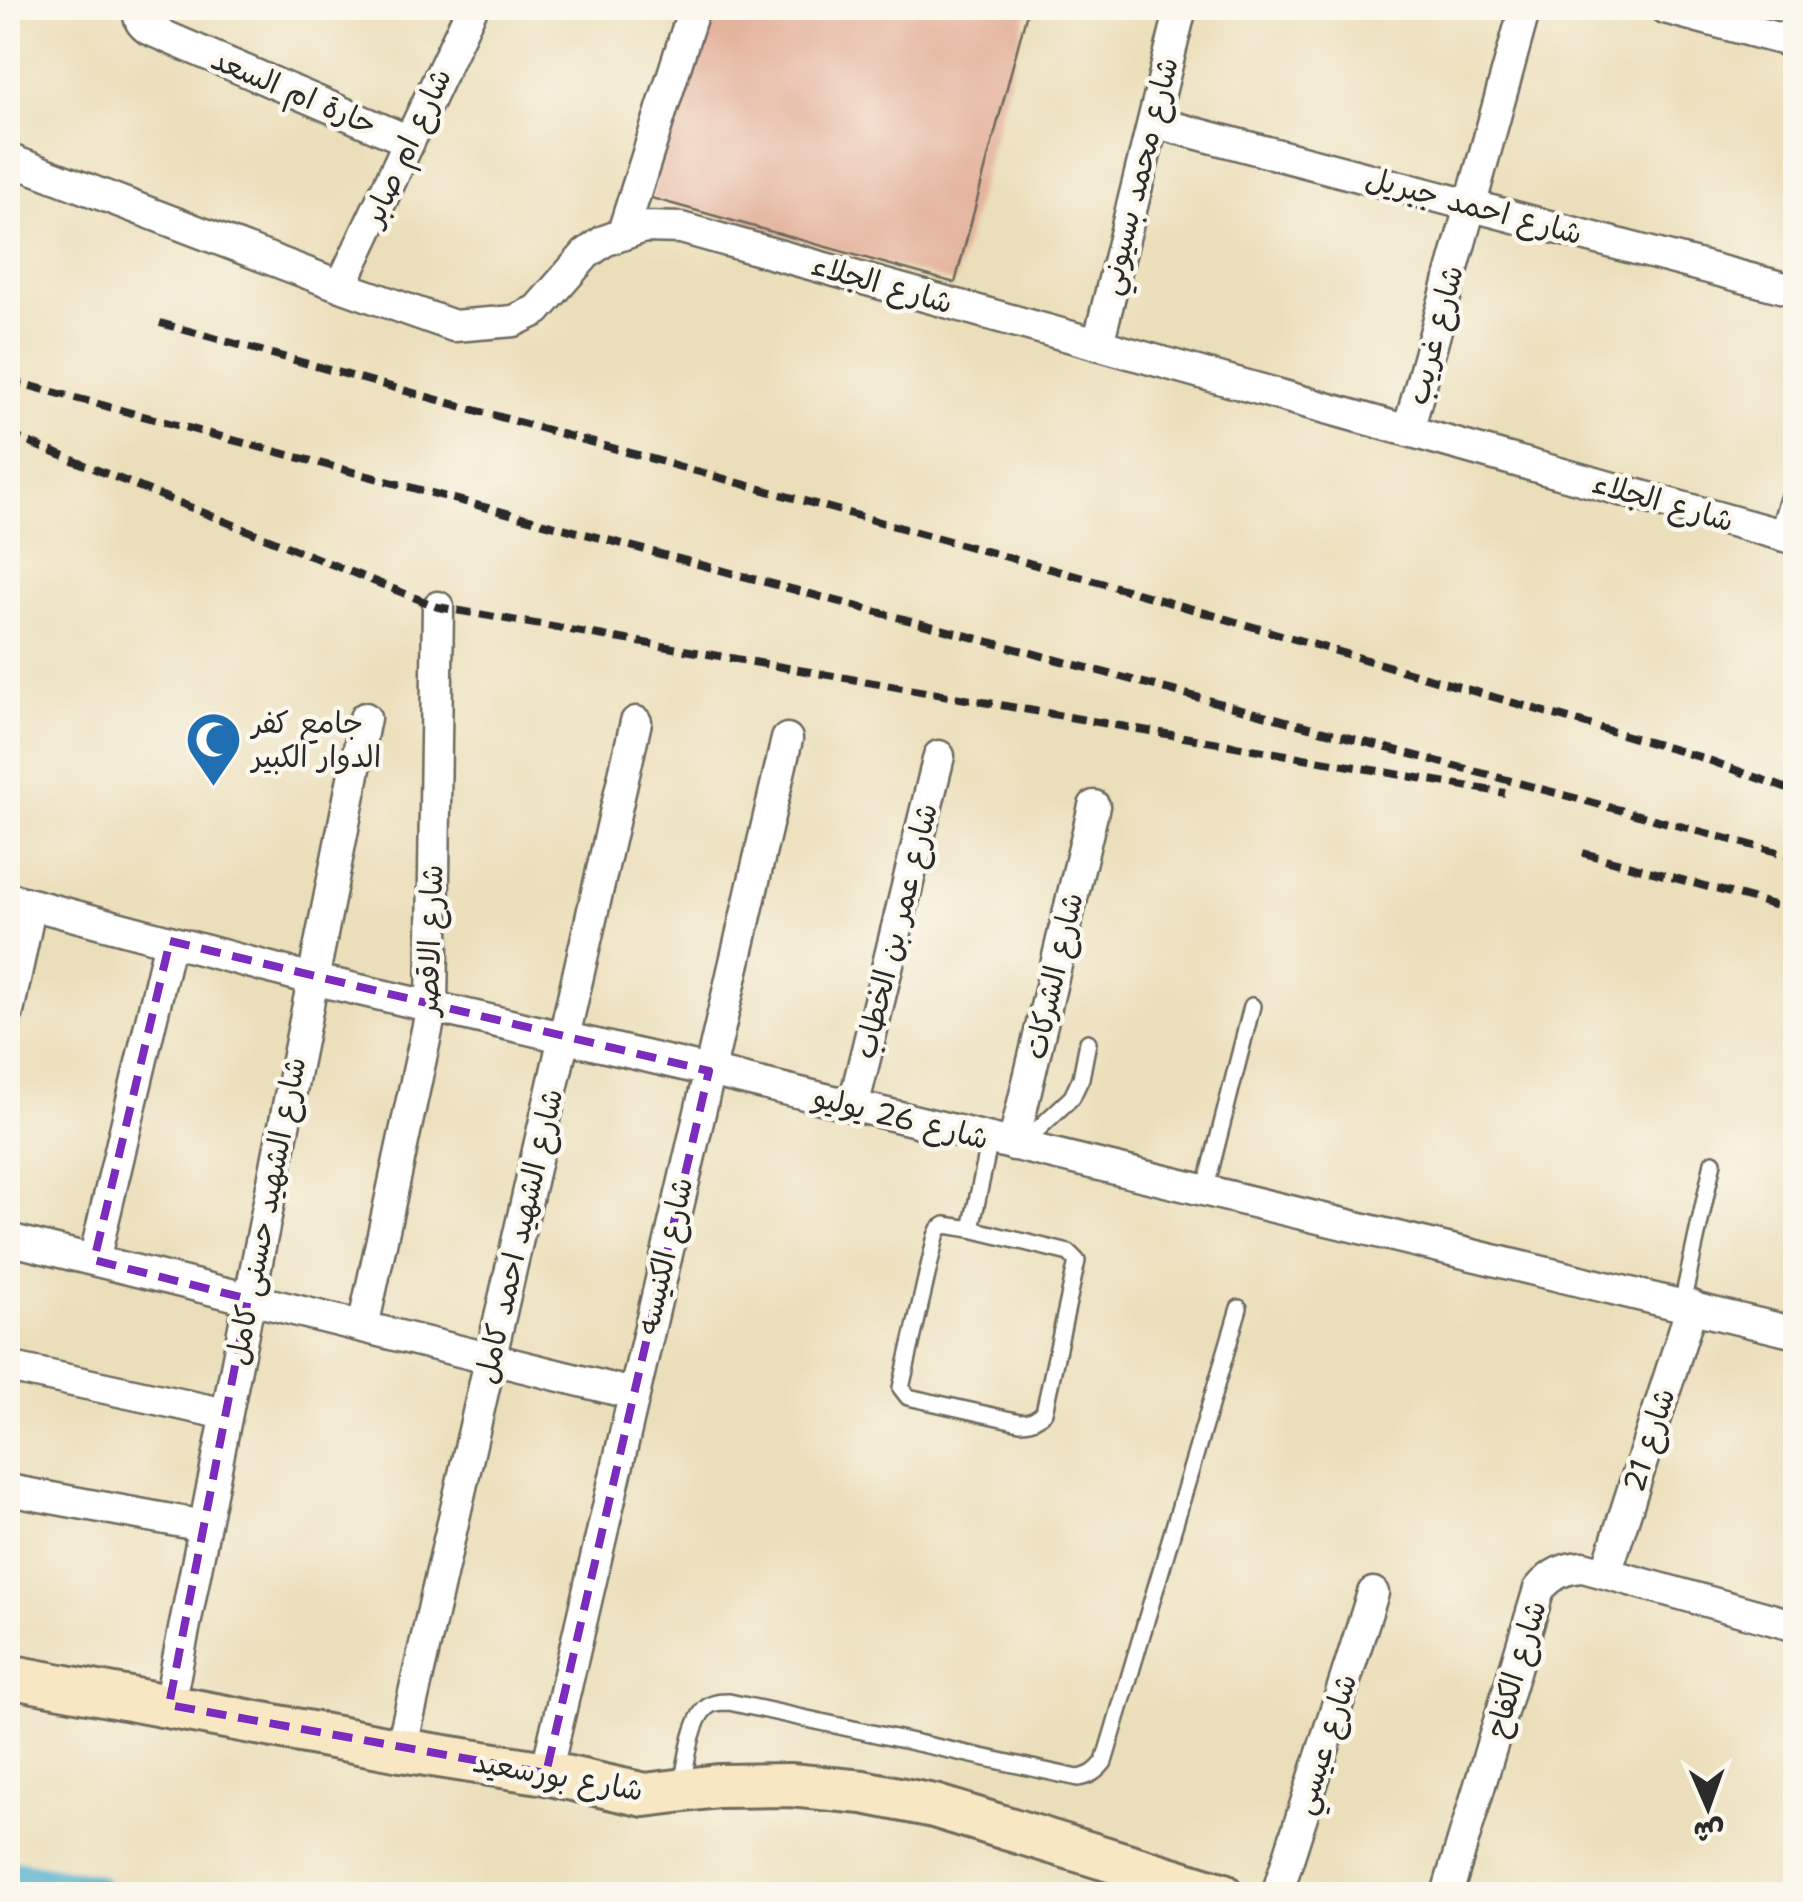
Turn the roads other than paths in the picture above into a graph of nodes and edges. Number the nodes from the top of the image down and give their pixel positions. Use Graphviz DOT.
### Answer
graph roads {
  1 [pos="142,8"];
  2 [pos="472,8"];
  3 [pos="694,8"];
  4 [pos="1181,8"];
  5 [pos="1525,8"];
  6 [pos="1665,8"];
  7 [pos="1796,43"];
  8 [pos="1153,122"];
  9 [pos="410,141"];
  10 [pos="8,159"];
  11 [pos="1470,206"];
  12 [pos="623,232"];
  13 [pos="341,286"];
  14 [pos="1796,292"];
  15 [pos="1098,344"];
  16 [pos="1408,430"];
  17 [pos="1796,498"];
  18 [pos="1790,537"];
  19 [pos="438,607"];
  20 [pos="364,718"];
  21 [pos="636,722"];
  22 [pos="788,739"];
  23 [pos="939,756"];
  24 [pos="1094,806"];
  25 [pos="19,901"];
  26 [pos="170,940"];
  27 [pos="312,979"];
  28 [pos="1252,1006"];
  29 [pos="432,1007"];
  30 [pos="8,1012"];
  31 [pos="564,1038"];
  32 [pos="1088,1042"];
  33 [pos="708,1071"];
  34 [pos="853,1107"];
  35 [pos="1008,1144"];
  36 [pos="1713,1162"];
  37 [pos="1205,1191"];
  38 [pos="972,1230"];
  39 [pos="8,1239"];
  40 [pos="94,1260"];
  41 [pos="248,1299"];
  42 [pos="1687,1305"];
  43 [pos="1239,1308"];
  44 [pos="362,1327"];
  45 [pos="1796,1333"];
  46 [pos="490,1358"];
  47 [pos="8,1367"];
  48 [pos="633,1394"];
  49 [pos="226,1414"];
  50 [pos="8,1490"];
  51 [pos="204,1526"];
  52 [pos="1606,1573"];
  53 [pos="1373,1593"];
  54 [pos="1796,1626"];
  55 [pos="8,1676"];
  56 [pos="169,1705"];
  57 [pos="401,1750"];
  58 [pos="546,1774"];
  59 [pos="663,1792"];
  60 [pos="1221,1894"];
  61 [pos="1276,1894"];
  62 [pos="1447,1894"];
  1 -- 9 [label="street, حارة ام السعد"];
  2 -- 9 [label="street, شارع ام صابر"];
  3 -- 12 [label="street"];
  4 -- 8 [label="street, شارع محمد بسيوني"];
  5 -- 11 [label="street, شارع غريب"];
  6 -- 7 [label="street"];
  8 -- 11 [label="street, شارع احمد جبريل"];
  8 -- 15 [label="street, شارع محمد بسيوني"];
  9 -- 13 [label="street, شارع ام صابر"];
  10 -- 13 [label="street, شارع الجلاء"];
  11 -- 14 [label="street, شارع احمد جبريل"];
  11 -- 16 [label="street, شارع غريب"];
  12 -- 13 [label="street, شارع الجلاء"];
  12 -- 15 [label="street, شارع الجلاء"];
  15 -- 16 [label="street, شارع الجلاء"];
  16 -- 18 [label="street, شارع الجلاء"];
  17 -- 18 [label="street"];
  19 -- 29 [label="street, شارع الاقصر"];
  20 -- 27 [label="street, شارع الشهيد حسنى كامل"];
  21 -- 31 [label="street, شارع الشهيد احمد كامل"];
  22 -- 33 [label="street, شارع الكنيسه"];
  23 -- 34 [label="street, شارع عمر بن الخطاب"];
  24 -- 35 [label="street, شارع الشركات"];
  25 -- 26 [label="street, شارع 26 يوليو"];
  25 -- 30 [label="street"];
  26 -- 27 [label="street, شارع 26 يوليو"];
  26 -- 40 [label="street"];
  27 -- 29 [label="street, شارع 26 يوليو"];
  27 -- 41 [label="street, شارع الشهيد حسنى كامل"];
  28 -- 37 [label="lane"];
  29 -- 31 [label="street, شارع 26 يوليو"];
  29 -- 44 [label="street, شارع الاقصر"];
  31 -- 33 [label="street, شارع 26 يوليو"];
  31 -- 46 [label="street, شارع الشهيد احمد كامل"];
  32 -- 35 [label="lane"];
  33 -- 34 [label="street, شارع 26 يوليو"];
  33 -- 48 [label="street, شارع الكنيسه"];
  34 -- 35 [label="street, شارع 26 يوليو"];
  35 -- 37 [label="street, شارع 26 يوليو"];
  35 -- 38 [label="lane"];
  36 -- 42 [label="lane"];
  37 -- 42 [label="street, شارع 26 يوليو"];
  38 -- 38 [label="lane"];
  39 -- 40 [label="street"];
  40 -- 41 [label="street"];
  41 -- 44 [label="street"];
  41 -- 49 [label="street, شارع الشهيد حسنى كامل"];
  42 -- 45 [label="street, شارع 26 يوليو"];
  42 -- 52 [label="street, شارع 21"];
  43 -- 59 [label="lane"];
  44 -- 46 [label="street"];
  46 -- 48 [label="street"];
  46 -- 57 [label="street, شارع الشهيد احمد كامل"];
  47 -- 49 [label="street"];
  48 -- 58 [label="street, شارع الكنيسه"];
  49 -- 51 [label="street, شارع الشهيد حسنى كامل"];
  50 -- 51 [label="street"];
  51 -- 56 [label="street, شارع الشهيد حسنى كامل"];
  52 -- 54 [label="street, شارع الكفاح"];
  52 -- 62 [label="street, شارع الكفاح"];
  53 -- 61 [label="street, شارع عيسي"];
  55 -- 56 [label="main road, شارع بورسعيد"];
  56 -- 57 [label="main road, شارع بورسعيد"];
  57 -- 58 [label="main road, شارع بورسعيد"];
  58 -- 59 [label="main road, شارع بورسعيد"];
  59 -- 60 [label="main road, شارع بورسعيد"];
}
